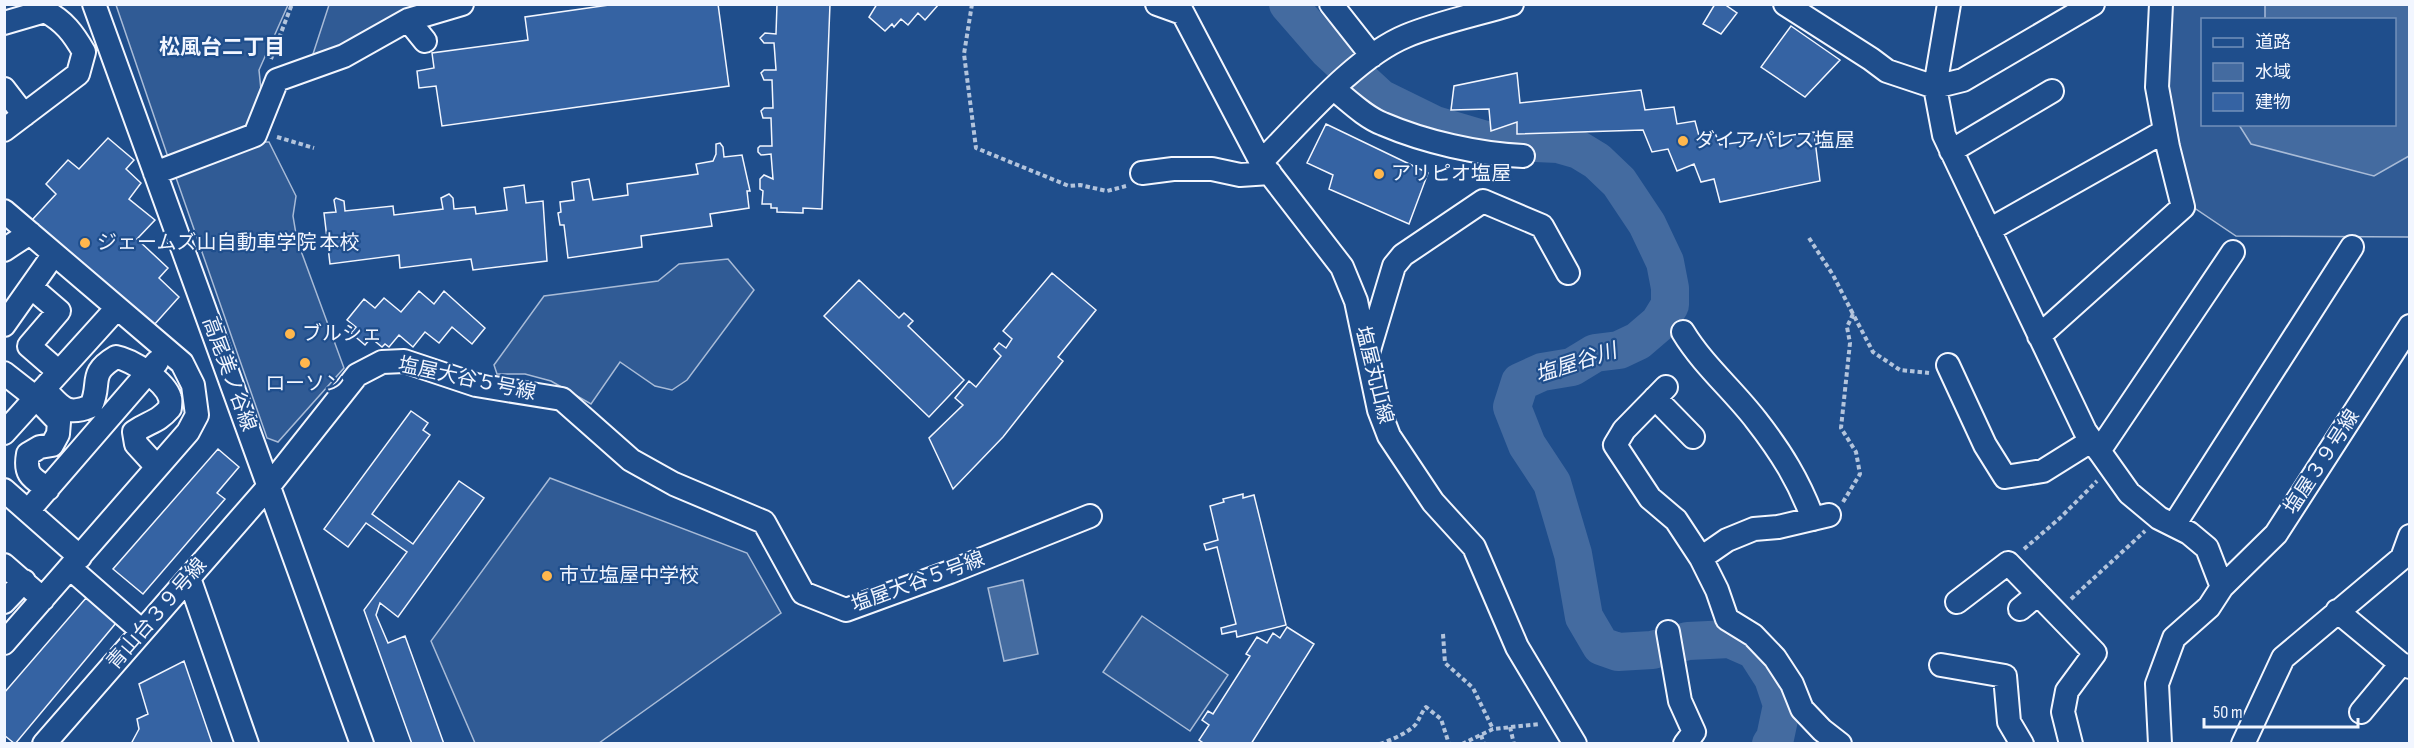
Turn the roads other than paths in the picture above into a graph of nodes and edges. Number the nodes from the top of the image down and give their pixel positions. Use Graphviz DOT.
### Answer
graph roads {
  1 [pos="94,4"];
  2 [pos="462,4"];
  3 [pos="1157,4"];
  4 [pos="1331,4"];
  5 [pos="1512,4"];
  6 [pos="1785,4"];
  7 [pos="1949,4"];
  8 [pos="2093,4"];
  9 [pos="2161,4"];
  10 [pos="1180,8"];
  11 [pos="45,11"];
  12 [pos="1452,13"];
  13 [pos="408,20"];
  14 [pos="4,23"];
  15 [pos="4,40"];
  16 [pos="425,40"];
  17 [pos="1372,56"];
  18 [pos="1935,87"];
  19 [pos="4,89"];
  20 [pos="1334,89"];
  21 [pos="2052,91"];
  22 [pos="24,115"];
  23 [pos="4,130"];
  24 [pos="2165,131"];
  25 [pos="1951,151"];
  26 [pos="1523,156"];
  27 [pos="1265,167"];
  28 [pos="155,172"];
  29 [pos="1142,173"];
  30 [pos="4,212"];
  31 [pos="1989,230"];
  32 [pos="30,233"];
  33 [pos="2352,247"];
  34 [pos="4,250"];
  35 [pos="2233,252"];
  36 [pos="54,254"];
  37 [pos="1568,273"];
  38 [pos="31,287"];
  39 [pos="117,308"];
  40 [pos="4,325"];
  41 [pos="2409,326"];
  42 [pos="1683,332"];
  43 [pos="2039,336"];
  44 [pos="167,350"];
  45 [pos="1367,354"];
  46 [pos="1948,365"];
  47 [pos="147,374"];
  48 [pos="5,375"];
  49 [pos="46,387"];
  50 [pos="6,428"];
  51 [pos="1693,437"];
  52 [pos="2100,453"];
  53 [pos="157,467"];
  54 [pos="269,486"];
  55 [pos="48,489"];
  56 [pos="4,490"];
  57 [pos="28,511"];
  58 [pos="1090,516"];
  59 [pos="2167,522"];
  60 [pos="2409,536"];
  61 [pos="1701,558"];
  62 [pos="2406,559"];
  63 [pos="75,562"];
  64 [pos="4,565"];
  65 [pos="189,578"];
  66 [pos="24,581"];
  67 [pos="2222,587"];
  68 [pos="2038,594"];
  69 [pos="43,599"];
  70 [pos="4,602"];
  71 [pos="1956,602"];
  72 [pos="2020,609"];
  73 [pos="2337,611"];
  74 [pos="142,631"];
  75 [pos="1668,632"];
  76 [pos="4,643"];
  77 [pos="1941,665"];
  78 [pos="2405,665"];
  79 [pos="2361,712"];
  80 [pos="1689,738"];
  81 [pos="2161,743"];
  82 [pos="44,744"];
  83 [pos="246,744"];
  84 [pos="362,744"];
  85 [pos="1575,744"];
  86 [pos="1840,744"];
  87 [pos="2022,744"];
  88 [pos="2071,744"];
  89 [pos="2243,744"];
  1 -- 28 [label="street, 高尾美ノ谷線"];
  2 -- 13 [label="street"];
  3 -- 10 [label="street"];
  4 -- 17 [label="street"];
  5 -- 12 [label="street"];
  6 -- 18 [label="street"];
  7 -- 18 [label="street"];
  8 -- 18 [label="street"];
  9 -- 24 [label="street"];
  10 -- 27 [label="street, 塩屋丸山線"];
  11 -- 14 [label="street"];
  11 -- 15 [label="street"];
  11 -- 22 [label="street"];
  12 -- 17 [label="street"];
  13 -- 16 [label="street"];
  13 -- 28 [label="street"];
  17 -- 20 [label="street"];
  18 -- 25 [label="street"];
  19 -- 22 [label="street"];
  20 -- 26 [label="street"];
  20 -- 27 [label="street"];
  21 -- 25 [label="street"];
  22 -- 23 [label="street"];
  24 -- 31 [label="street"];
  24 -- 43 [label="street"];
  25 -- 31 [label="street"];
  27 -- 29 [label="street"];
  27 -- 45 [label="street, 塩屋丸山線"];
  28 -- 54 [label="street, 高尾美ノ谷線"];
  30 -- 32 [label="street"];
  31 -- 43 [label="street"];
  32 -- 34 [label="street"];
  32 -- 36 [label="street"];
  33 -- 59 [label="street"];
  35 -- 52 [label="street"];
  36 -- 38 [label="street"];
  36 -- 39 [label="street"];
  37 -- 45 [label="street"];
  38 -- 40 [label="street"];
  38 -- 49 [label="street"];
  39 -- 44 [label="street"];
  39 -- 49 [label="street"];
  41 -- 67 [label="street, 塩屋３９号線"];
  42 -- 61 [label="street"];
  43 -- 52 [label="street"];
  44 -- 47 [label="street"];
  44 -- 53 [label="street"];
  45 -- 85 [label="street, 塩屋丸山線"];
  46 -- 52 [label="street"];
  47 -- 49 [label="street"];
  47 -- 53 [label="street"];
  47 -- 55 [label="street"];
  48 -- 49 [label="street"];
  49 -- 50 [label="street"];
  49 -- 55 [label="street"];
  51 -- 61 [label="street"];
  52 -- 59 [label="street"];
  53 -- 63 [label="street"];
  54 -- 58 [label="street, 塩屋大谷５号線"];
  54 -- 65 [label="street, 青山台３９号線"];
  54 -- 84 [label="street, 高尾美ノ谷線"];
  55 -- 57 [label="street"];
  56 -- 57 [label="street"];
  57 -- 63 [label="street"];
  59 -- 67 [label="street"];
  60 -- 62 [label="street"];
  61 -- 86 [label="street"];
  62 -- 73 [label="street"];
  63 -- 69 [label="street"];
  63 -- 74 [label="street"];
  64 -- 66 [label="street"];
  65 -- 74 [label="street, 青山台３９号線"];
  65 -- 83 [label="street"];
  66 -- 69 [label="street"];
  66 -- 70 [label="street"];
  67 -- 81 [label="street, 塩屋３９号線"];
  68 -- 71 [label="street"];
  68 -- 72 [label="street"];
  68 -- 88 [label="street"];
  69 -- 76 [label="street"];
  73 -- 78 [label="street"];
  73 -- 89 [label="street"];
  74 -- 82 [label="street, 青山台３９号線"];
  75 -- 80 [label="street"];
  77 -- 87 [label="street"];
  78 -- 79 [label="street"];
}
